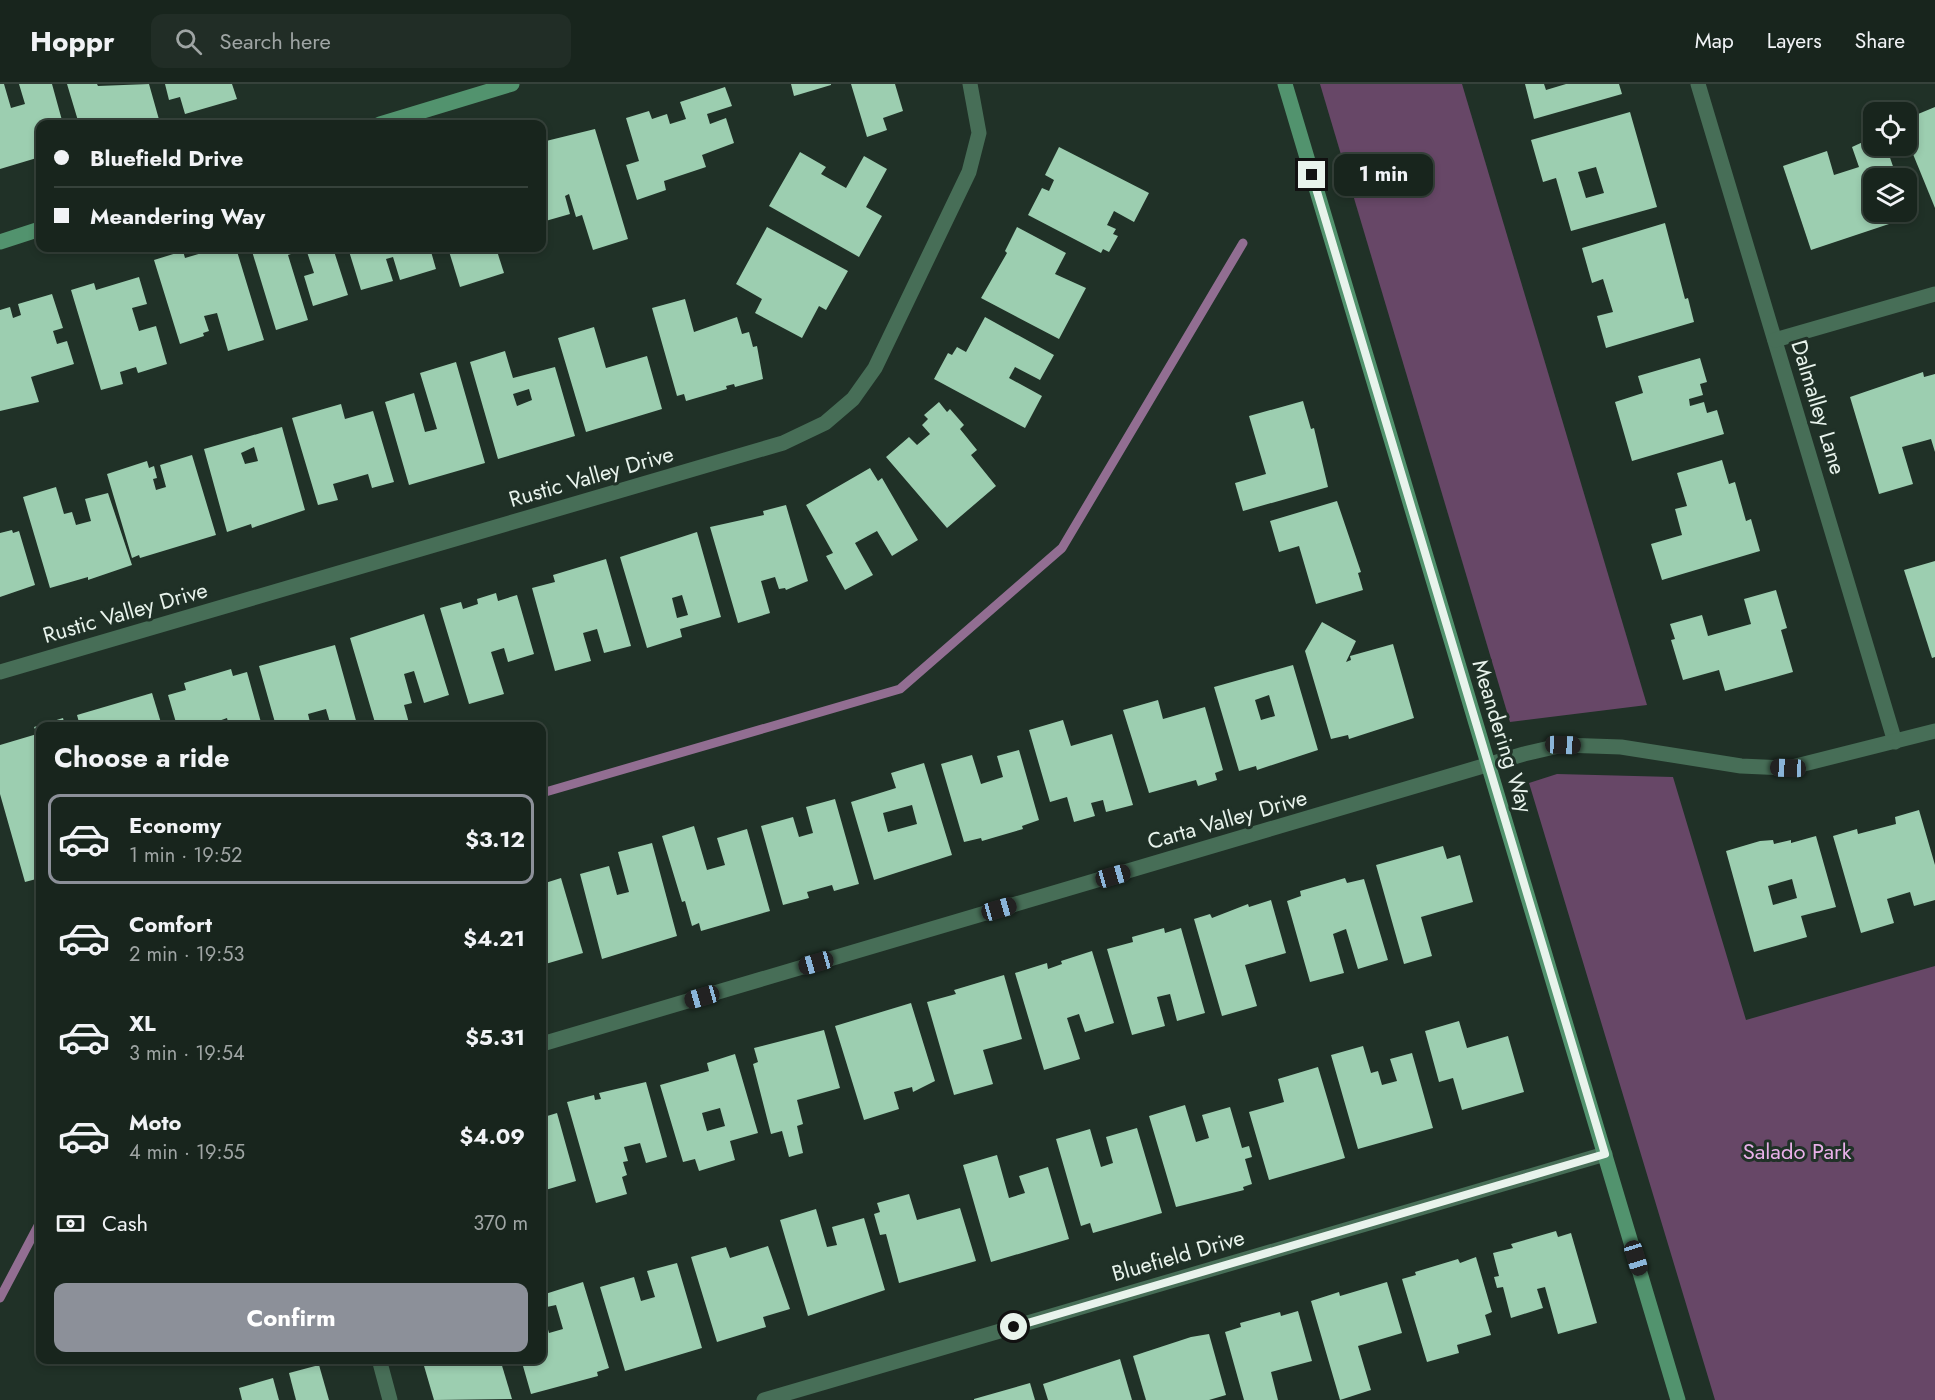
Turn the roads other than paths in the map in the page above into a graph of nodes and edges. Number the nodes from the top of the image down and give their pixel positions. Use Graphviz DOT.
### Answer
graph roads {
  1 [pos="512,84"];
  2 [pos="970,84"];
  3 [pos="1285,84"];
  4 [pos="1698,84"];
  5 [pos="393,120"];
  6 [pos="36,230"];
  7 [pos="0,242"];
  8 [pos="1935,294"];
  9 [pos="1775,340"];
  10 [pos="0,672"];
  11 [pos="1935,731"];
  12 [pos="1895,742"];
  13 [pos="1489,765"];
  14 [pos="546,1043"];
  15 [pos="1605,1154"];
  16 [pos="380,1364"];
  17 [pos="390,1400"];
  18 [pos="764,1400"];
  19 [pos="1678,1400"];
  1 -- 5 [label="street"];
  2 -- 10 [label="street, Rustic Valley Drive"];
  3 -- 13 [label="street, Meandering Way"];
  4 -- 9 [label="street, Dalmalley Lane"];
  6 -- 7 [label="street"];
  8 -- 9 [label="street"];
  9 -- 12 [label="street, Dalmalley Lane"];
  11 -- 12 [label="street, Carta Valley Drive"];
  12 -- 13 [label="street, Carta Valley Drive"];
  13 -- 14 [label="street, Carta Valley Drive"];
  13 -- 15 [label="street, Meandering Way"];
  15 -- 18 [label="street, Bluefield Drive"];
  15 -- 19 [label="street, Meandering Way"];
  16 -- 17 [label="street"];
}
